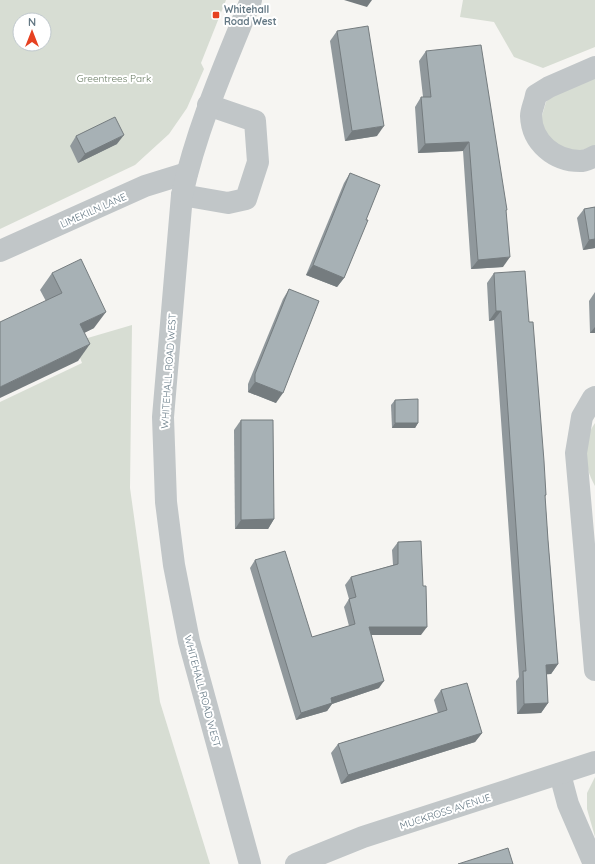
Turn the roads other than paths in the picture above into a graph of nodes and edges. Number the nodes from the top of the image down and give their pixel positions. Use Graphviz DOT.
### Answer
graph roads {
  1 [pos="251,0"];
  2 [pos="595,67"];
  3 [pos="208,105"];
  4 [pos="595,156"];
  5 [pos="187,173"];
  6 [pos="182,195"];
  7 [pos="0,251"];
  8 [pos="595,397"];
  9 [pos="589,519"];
  10 [pos="595,670"];
  11 [pos="595,762"];
  12 [pos="560,774"];
  13 [pos="250,864"];
  14 [pos="296,864"];
  15 [pos="594,864"];
  1 -- 3 [label="street, WHITEHALL ROAD WEST"];
  2 -- 4 [label="street"];
  3 -- 5 [label="street, WHITEHALL ROAD WEST"];
  3 -- 6 [label="street"];
  5 -- 6 [label="street, WHITEHALL ROAD WEST"];
  5 -- 7 [label="street, LIMEKILN LANE"];
  6 -- 13 [label="street, WHITEHALL ROAD WEST"];
  8 -- 9 [label="street"];
  9 -- 10 [label="street"];
  11 -- 12 [label="street, MUCKROSS AVENUE"];
  12 -- 14 [label="street, MUCKROSS AVENUE"];
  12 -- 15 [label="street"];
}
